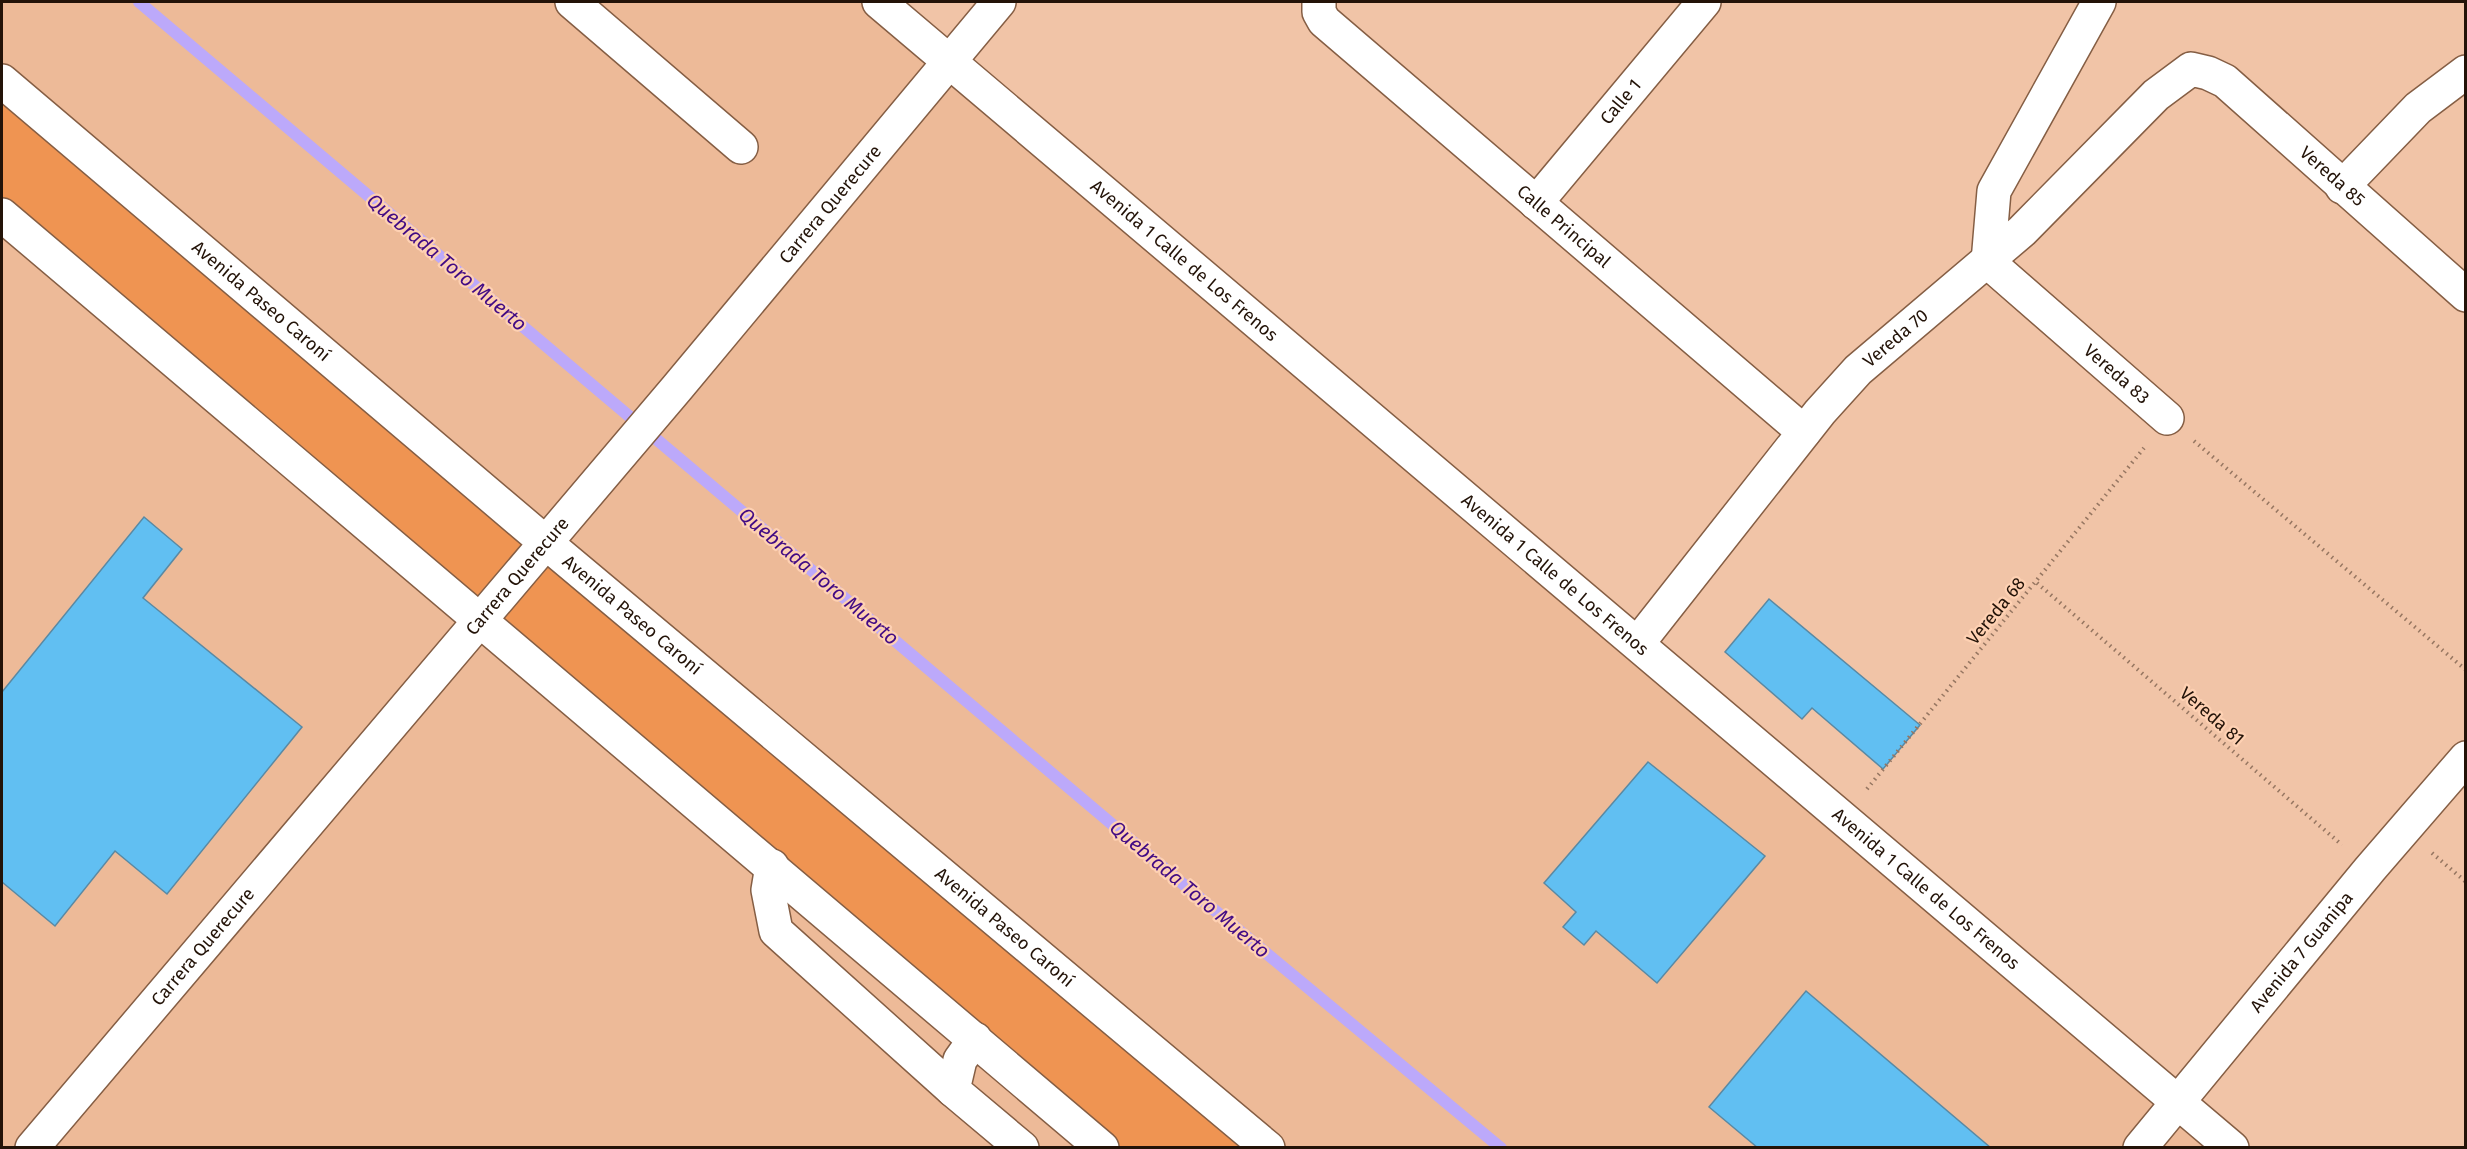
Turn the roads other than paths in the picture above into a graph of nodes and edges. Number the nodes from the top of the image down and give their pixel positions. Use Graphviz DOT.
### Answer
graph roads {
  1 [pos="572,2"];
  2 [pos="879,2"];
  3 [pos="999,2"];
  4 [pos="1704,2"];
  5 [pos="2099,2"];
  6 [pos="1321,11"];
  7 [pos="951,61"];
  8 [pos="2191,69"];
  9 [pos="2466,72"];
  10 [pos="2,81"];
  11 [pos="741,147"];
  12 [pos="2343,187"];
  13 [pos="1536,203"];
  14 [pos="2,215"];
  15 [pos="1989,262"];
  16 [pos="2466,295"];
  17 [pos="2167,418"];
  18 [pos="1804,432"];
  19 [pos="545,542"];
  20 [pos="481,619"];
  21 [pos="1638,643"];
  22 [pos="2466,758"];
  23 [pos="772,866"];
  24 [pos="975,1039"];
  25 [pos="953,1090"];
  26 [pos="2178,1102"];
  27 [pos="32,1148"];
  28 [pos="1022,1148"];
  29 [pos="1102,1148"];
  30 [pos="1268,1148"];
  31 [pos="2140,1148"];
  32 [pos="2232,1148"];
  1 -- 11 [label="street"];
  2 -- 7 [label="street, Avenida 1 Calle de Los Frenos"];
  3 -- 7 [label="street, Carrera Querecure"];
  4 -- 13 [label="street, Calle 1"];
  5 -- 15 [label="street"];
  6 -- 13 [label="street, Calle Principal"];
  7 -- 19 [label="street, Carrera Querecure"];
  7 -- 21 [label="street, Avenida 1 Calle de Los Frenos"];
  8 -- 12 [label="street, Vereda 85"];
  8 -- 15 [label="street, Vereda 70"];
  9 -- 12 [label="street"];
  10 -- 19 [label="street, Avenida Paseo Caroní"];
  12 -- 16 [label="street, Vereda 85"];
  13 -- 18 [label="street, Calle Principal"];
  14 -- 20 [label="street"];
  15 -- 17 [label="street, Vereda 83"];
  15 -- 18 [label="street, Vereda 70"];
  18 -- 21 [label="street, Vereda 70"];
  19 -- 20 [label="street, Carrera Querecure"];
  19 -- 30 [label="street, Avenida Paseo Caroní"];
  20 -- 23 [label="street"];
  20 -- 27 [label="street, Carrera Querecure"];
  21 -- 26 [label="street, Avenida 1 Calle de Los Frenos"];
  22 -- 26 [label="street, Avenida 7 Guanipa"];
  23 -- 24 [label="street"];
  23 -- 25 [label="street"];
  24 -- 25 [label="street"];
  24 -- 29 [label="street"];
  25 -- 28 [label="street"];
  26 -- 31 [label="street, Avenida 7 Guanipa"];
  26 -- 32 [label="street, Avenida 1 Calle de Los Frenos"];
}
